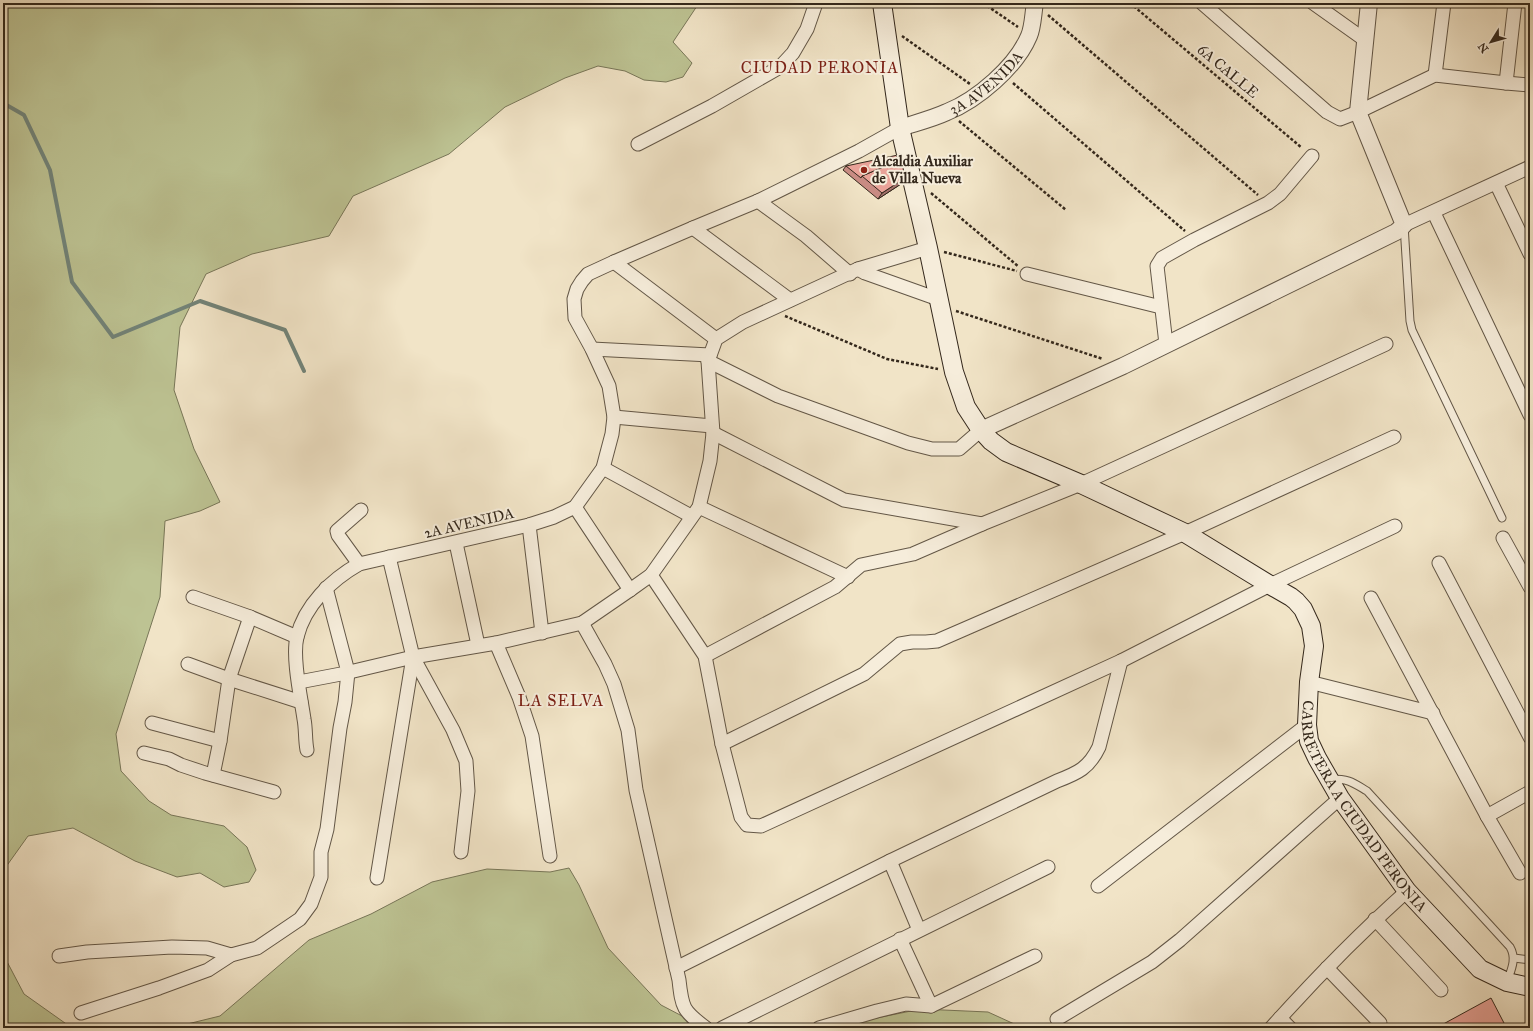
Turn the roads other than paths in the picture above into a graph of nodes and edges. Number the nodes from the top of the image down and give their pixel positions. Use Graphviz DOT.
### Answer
graph roads {
  1 [pos="816,3"];
  2 [pos="882,3"];
  3 [pos="1202,3"];
  4 [pos="1313,3"];
  5 [pos="1369,3"];
  6 [pos="1444,3"];
  7 [pos="1515,3"];
  8 [pos="1035,4"];
  9 [pos="1365,40"];
  10 [pos="1434,75"];
  11 [pos="1506,83"];
  12 [pos="1530,85"];
  13 [pos="1358,112"];
  14 [pos="900,128"];
  15 [pos="638,144"];
  16 [pos="1312,156"];
  17 [pos="1530,167"];
  18 [pos="1496,183"];
  19 [pos="758,201"];
  20 [pos="1434,212"];
  21 [pos="1404,225"];
  22 [pos="692,228"];
  23 [pos="928,248"];
  24 [pos="1530,254"];
  25 [pos="614,262"];
  26 [pos="854,271"];
  27 [pos="1027,274"];
  28 [pos="790,300"];
  29 [pos="940,303"];
  30 [pos="1161,307"];
  31 [pos="716,339"];
  32 [pos="1166,344"];
  33 [pos="1386,344"];
  34 [pos="592,349"];
  35 [pos="709,358"];
  36 [pos="1530,415"];
  37 [pos="614,417"];
  38 [pos="713,430"];
  39 [pos="981,430"];
  40 [pos="1394,437"];
  41 [pos="603,468"];
  42 [pos="1081,484"];
  43 [pos="575,507"];
  44 [pos="361,510"];
  45 [pos="695,511"];
  46 [pos="1502,518"];
  47 [pos="982,524"];
  48 [pos="529,525"];
  49 [pos="1395,526"];
  50 [pos="1185,533"];
  51 [pos="1503,538"];
  52 [pos="456,543"];
  53 [pos="389,557"];
  54 [pos="1440,563"];
  55 [pos="359,564"];
  56 [pos="651,575"];
  57 [pos="848,577"];
  58 [pos="1270,585"];
  59 [pos="1530,587"];
  60 [pos="326,588"];
  61 [pos="630,590"];
  62 [pos="193,597"];
  63 [pos="1371,598"];
  64 [pos="250,617"];
  65 [pos="582,623"];
  66 [pos="542,633"];
  67 [pos="297,637"];
  68 [pos="496,643"];
  69 [pos="478,645"];
  70 [pos="705,656"];
  71 [pos="413,657"];
  72 [pos="1121,661"];
  73 [pos="188,664"];
  74 [pos="348,672"];
  75 [pos="228,679"];
  76 [pos="299,682"];
  77 [pos="1309,682"];
  78 [pos="301,702"];
  79 [pos="1433,713"];
  80 [pos="152,724"];
  81 [pos="1306,725"];
  82 [pos="1530,736"];
  83 [pos="220,741"];
  84 [pos="722,744"];
  85 [pos="307,750"];
  86 [pos="144,753"];
  87 [pos="213,775"];
  88 [pos="1329,779"];
  89 [pos="274,792"];
  90 [pos="1530,792"];
  91 [pos="1340,798"];
  92 [pos="1487,816"];
  93 [pos="461,852"];
  94 [pos="550,856"];
  95 [pos="890,861"];
  96 [pos="1048,867"];
  97 [pos="1520,874"];
  98 [pos="377,878"];
  99 [pos="1098,886"];
  100 [pos="1407,891"];
  101 [pos="1375,919"];
  102 [pos="919,930"];
  103 [pos="900,939"];
  104 [pos="231,955"];
  105 [pos="59,956"];
  106 [pos="1035,956"];
  107 [pos="1514,958"];
  108 [pos="1530,960"];
  109 [pos="676,968"];
  110 [pos="1327,968"];
  111 [pos="1507,982"];
  112 [pos="1530,987"];
  113 [pos="1441,990"];
  114 [pos="931,1006"];
  115 [pos="81,1013"];
  116 [pos="1280,1018"];
  117 [pos="1057,1019"];
  118 [pos="1380,1023"];
  119 [pos="706,1028"];
  120 [pos="722,1028"];
  121 [pos="819,1028"];
  122 [pos="1271,1028"];
  123 [pos="1290,1028"];
  1 -- 15 [label="street"];
  2 -- 14 [label="main road, CARRETERA A CIUDAD PERONIA"];
  3 -- 13 [label="street"];
  4 -- 9 [label="street"];
  5 -- 9 [label="street"];
  6 -- 10 [label="street"];
  7 -- 11 [label="street"];
  8 -- 14 [label="street, 3A AVENIDA"];
  9 -- 13 [label="street"];
  10 -- 11 [label="street"];
  10 -- 13 [label="street"];
  11 -- 12 [label="street"];
  13 -- 21 [label="street"];
  14 -- 19 [label="street, 2A AVENIDA"];
  14 -- 23 [label="main road, CARRETERA A CIUDAD PERONIA"];
  16 -- 30 [label="street"];
  17 -- 18 [label="street"];
  18 -- 20 [label="street"];
  18 -- 24 [label="street"];
  19 -- 22 [label="street, 2A AVENIDA"];
  19 -- 26 [label="street"];
  20 -- 21 [label="street"];
  20 -- 36 [label="street"];
  21 -- 32 [label="street"];
  21 -- 46 [label="lane"];
  22 -- 25 [label="street, 2A AVENIDA"];
  22 -- 28 [label="street"];
  23 -- 26 [label="street"];
  23 -- 29 [label="main road, CARRETERA A CIUDAD PERONIA"];
  25 -- 31 [label="street"];
  25 -- 34 [label="street, 2A AVENIDA"];
  26 -- 28 [label="street"];
  26 -- 29 [label="street"];
  27 -- 30 [label="street"];
  28 -- 31 [label="street"];
  29 -- 39 [label="main road, CARRETERA A CIUDAD PERONIA"];
  30 -- 32 [label="street"];
  31 -- 35 [label="street"];
  32 -- 39 [label="street"];
  33 -- 42 [label="street"];
  34 -- 35 [label="street"];
  34 -- 37 [label="street, 2A AVENIDA"];
  35 -- 38 [label="street"];
  35 -- 39 [label="street"];
  37 -- 38 [label="street"];
  37 -- 41 [label="street, 2A AVENIDA"];
  38 -- 45 [label="street"];
  38 -- 47 [label="street"];
  39 -- 42 [label="main road, CARRETERA A CIUDAD PERONIA"];
  40 -- 50 [label="street"];
  41 -- 43 [label="street, 2A AVENIDA"];
  41 -- 45 [label="street"];
  42 -- 47 [label="street"];
  42 -- 50 [label="main road, CARRETERA A CIUDAD PERONIA"];
  43 -- 48 [label="street, 2A AVENIDA"];
  43 -- 61 [label="street"];
  44 -- 55 [label="street"];
  45 -- 56 [label="street"];
  45 -- 57 [label="street"];
  47 -- 57 [label="street"];
  48 -- 52 [label="street, 2A AVENIDA"];
  48 -- 66 [label="street"];
  49 -- 58 [label="street"];
  50 -- 58 [label="main road, CARRETERA A CIUDAD PERONIA"];
  50 -- 84 [label="street"];
  51 -- 59 [label="street"];
  52 -- 53 [label="street, 2A AVENIDA"];
  52 -- 69 [label="street"];
  53 -- 55 [label="street, 2A AVENIDA"];
  53 -- 71 [label="street"];
  54 -- 82 [label="street"];
  55 -- 60 [label="street, 2A AVENIDA"];
  56 -- 61 [label="street"];
  56 -- 70 [label="street"];
  57 -- 70 [label="street"];
  58 -- 72 [label="street"];
  58 -- 77 [label="main road, CARRETERA A CIUDAD PERONIA"];
  60 -- 67 [label="street, 2A AVENIDA"];
  60 -- 74 [label="street"];
  61 -- 65 [label="street"];
  62 -- 64 [label="street"];
  63 -- 79 [label="street"];
  64 -- 67 [label="street"];
  64 -- 75 [label="street"];
  65 -- 66 [label="street"];
  65 -- 109 [label="street"];
  66 -- 68 [label="street"];
  67 -- 76 [label="street, 2A AVENIDA"];
  68 -- 69 [label="street"];
  68 -- 94 [label="street"];
  69 -- 71 [label="street"];
  70 -- 84 [label="street"];
  71 -- 74 [label="street"];
  71 -- 93 [label="street"];
  71 -- 98 [label="street"];
  72 -- 84 [label="street"];
  72 -- 95 [label="street"];
  73 -- 75 [label="street"];
  74 -- 76 [label="street"];
  74 -- 104 [label="street"];
  75 -- 78 [label="street"];
  75 -- 83 [label="street"];
  76 -- 78 [label="street, 2A AVENIDA"];
  77 -- 79 [label="street"];
  77 -- 81 [label="main road, CARRETERA A CIUDAD PERONIA"];
  78 -- 85 [label="street, 2A AVENIDA"];
  79 -- 92 [label="street"];
  80 -- 83 [label="street"];
  81 -- 88 [label="main road, CARRETERA A CIUDAD PERONIA"];
  81 -- 99 [label="street"];
  83 -- 87 [label="street"];
  86 -- 87 [label="street"];
  87 -- 89 [label="street"];
  88 -- 91 [label="main road, CARRETERA A CIUDAD PERONIA"];
  88 -- 107 [label="lane"];
  90 -- 92 [label="street"];
  91 -- 100 [label="main road, CARRETERA A CIUDAD PERONIA"];
  91 -- 117 [label="street"];
  92 -- 97 [label="street"];
  95 -- 102 [label="street"];
  95 -- 109 [label="street"];
  96 -- 102 [label="street"];
  100 -- 101 [label="street"];
  100 -- 111 [label="main road, CARRETERA A CIUDAD PERONIA"];
  101 -- 110 [label="street"];
  101 -- 113 [label="street"];
  102 -- 103 [label="street"];
  103 -- 114 [label="street"];
  103 -- 120 [label="street"];
  104 -- 105 [label="street"];
  104 -- 115 [label="street"];
  106 -- 114 [label="street"];
  107 -- 108 [label="lane"];
  107 -- 111 [label="lane"];
  109 -- 119 [label="street"];
  110 -- 116 [label="street"];
  110 -- 118 [label="street"];
  111 -- 112 [label="main road, CARRETERA A CIUDAD PERONIA"];
  114 -- 121 [label="street"];
  116 -- 122 [label="street"];
  116 -- 123 [label="street"];
}
